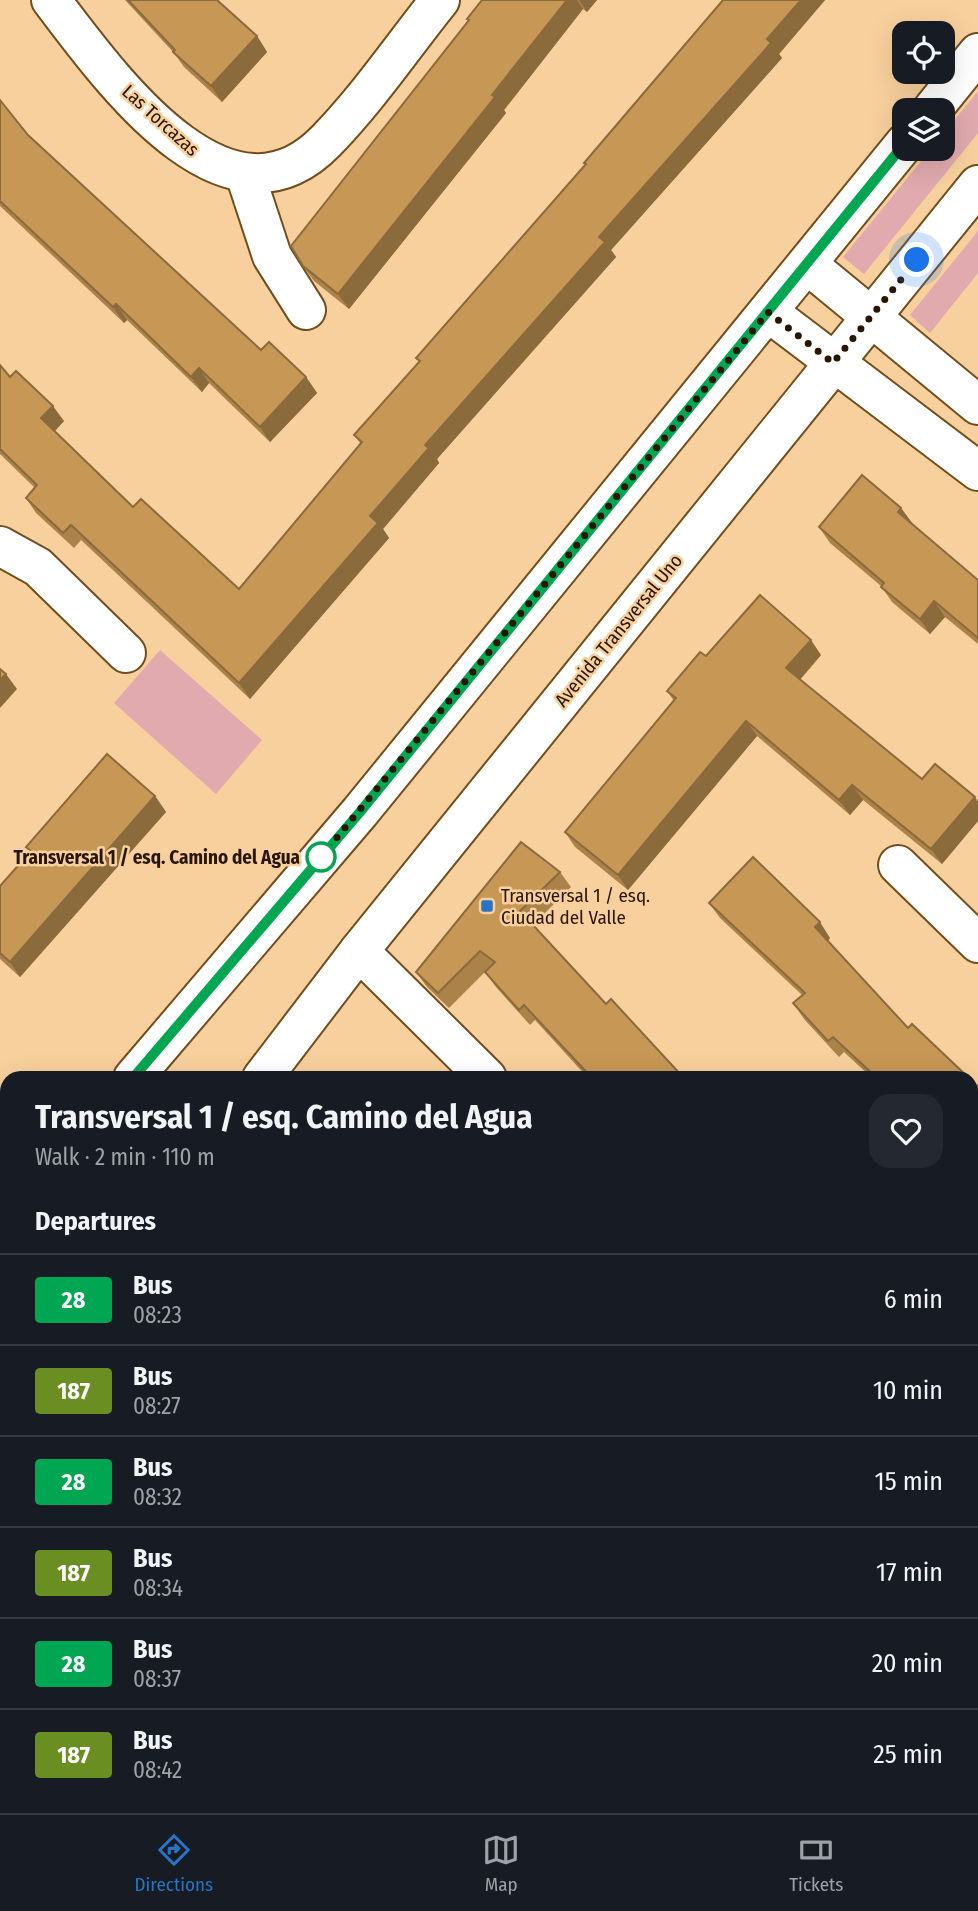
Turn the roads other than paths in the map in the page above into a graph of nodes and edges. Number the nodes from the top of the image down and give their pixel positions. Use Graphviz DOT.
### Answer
graph roads {
  1 [pos="51,0"];
  2 [pos="440,0"];
  3 [pos="978,53"];
  4 [pos="942,98"];
  5 [pos="892,159"];
  6 [pos="245,174"];
  7 [pos="978,185"];
  8 [pos="807,264"];
  9 [pos="306,310"];
  10 [pos="768,312"];
  11 [pos="871,317"];
  12 [pos="833,363"];
  13 [pos="978,405"];
  14 [pos="978,471"];
  15 [pos="0,546"];
  16 [pos="126,653"];
  17 [pos="898,865"];
  18 [pos="978,943"];
  19 [pos="359,951"];
  20 [pos="139,1071"];
  21 [pos="267,1071"];
  22 [pos="480,1071"];
  1 -- 6 [label="street, Las Torcazas"];
  2 -- 6 [label="street, Las Torcazas"];
  3 -- 4 [label="street"];
  5 -- 8 [label="street"];
  6 -- 9 [label="street"];
  7 -- 11 [label="street, Avenida Transversal Uno"];
  8 -- 10 [label="street"];
  8 -- 11 [label="street"];
  10 -- 12 [label="street"];
  10 -- 20 [label="street"];
  11 -- 12 [label="street, Avenida Transversal Uno"];
  11 -- 13 [label="street"];
  12 -- 14 [label="street"];
  12 -- 19 [label="street, Avenida Transversal Uno"];
  15 -- 16 [label="street"];
  17 -- 18 [label="street"];
  19 -- 21 [label="street, Avenida Transversal Uno"];
  19 -- 22 [label="street"];
}
